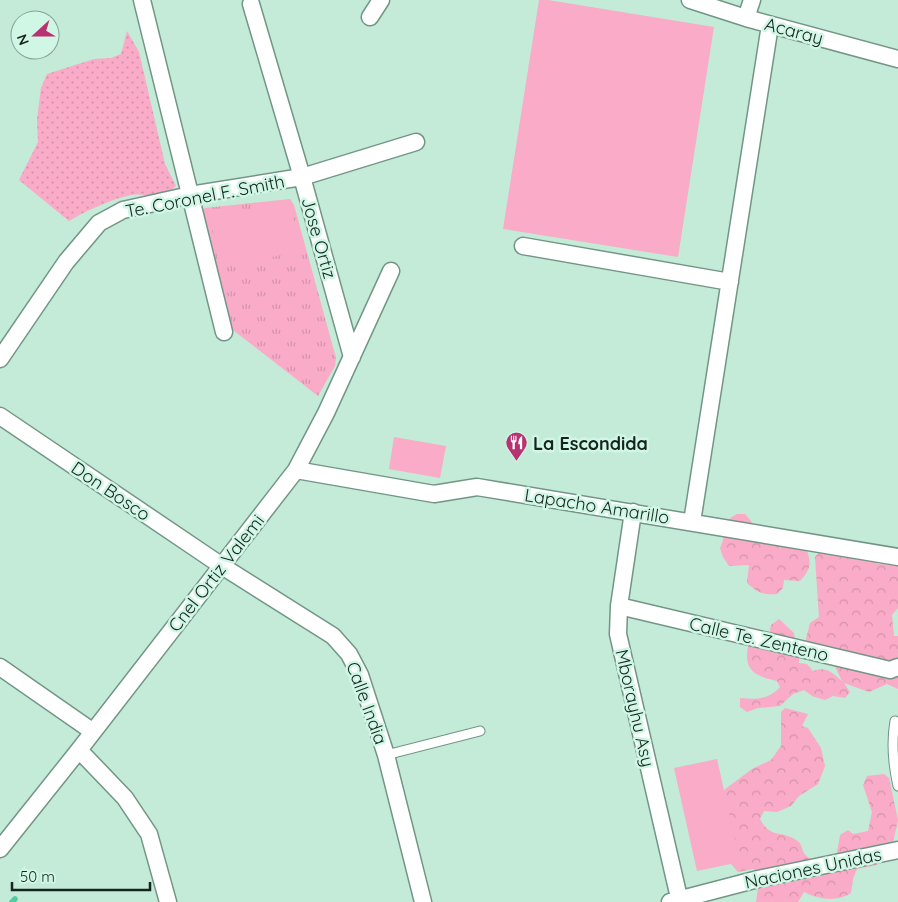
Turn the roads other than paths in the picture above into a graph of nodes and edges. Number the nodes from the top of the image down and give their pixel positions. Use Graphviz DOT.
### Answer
graph roads {
  1 [pos="142,0"];
  2 [pos="381,0"];
  3 [pos="690,0"];
  4 [pos="752,0"];
  5 [pos="250,4"];
  6 [pos="370,17"];
  7 [pos="746,18"];
  8 [pos="770,25"];
  9 [pos="898,59"];
  10 [pos="416,142"];
  11 [pos="302,177"];
  12 [pos="190,195"];
  13 [pos="523,246"];
  14 [pos="391,271"];
  15 [pos="730,282"];
  16 [pos="224,332"];
  17 [pos="352,356"];
  18 [pos="0,359"];
  19 [pos="0,416"];
  20 [pos="296,470"];
  21 [pos="633,512"];
  22 [pos="692,522"];
  23 [pos="898,557"];
  24 [pos="222,566"];
  25 [pos="619,606"];
  26 [pos="0,667"];
  27 [pos="898,667"];
  28 [pos="895,721"];
  29 [pos="92,731"];
  30 [pos="480,731"];
  31 [pos="79,750"];
  32 [pos="386,755"];
  33 [pos="898,786"];
  34 [pos="0,849"];
  35 [pos="898,850"];
  36 [pos="676,901"];
  37 [pos="168,902"];
  38 [pos="423,902"];
  1 -- 12 [label="street"];
  2 -- 6 [label="street"];
  3 -- 7 [label="street, Acaray"];
  4 -- 7 [label="street"];
  5 -- 11 [label="street, Jose Ortiz"];
  7 -- 8 [label="street, Acaray"];
  8 -- 9 [label="street, Acaray"];
  8 -- 15 [label="street"];
  10 -- 11 [label="street, Te. Coronel F. Smith"];
  11 -- 12 [label="street, Te. Coronel F. Smith"];
  11 -- 17 [label="street, Jose Ortiz"];
  12 -- 16 [label="street"];
  12 -- 18 [label="street, Te. Coronel F. Smith"];
  13 -- 15 [label="street"];
  14 -- 17 [label="street, Cnel Ortiz Valemi"];
  15 -- 22 [label="street"];
  17 -- 20 [label="street, Cnel Ortiz Valemi"];
  19 -- 24 [label="street, Don Bosco"];
  20 -- 21 [label="street, Lapacho Amarillo"];
  20 -- 24 [label="street, Cnel Ortiz Valemi"];
  21 -- 22 [label="street, Lapacho Amarillo"];
  21 -- 25 [label="street, Mborayhu Asy"];
  22 -- 23 [label="street, Lapacho Amarillo"];
  24 -- 29 [label="street, Cnel Ortiz Valemi"];
  24 -- 32 [label="street, Calle India"];
  25 -- 27 [label="street, Calle Te. Zenteno"];
  25 -- 36 [label="street, Mborayhu Asy"];
  26 -- 29 [label="street"];
  28 -- 33 [label="lane"];
  29 -- 31 [label="street, Cnel Ortiz Valemi"];
  30 -- 32 [label="lane"];
  31 -- 34 [label="street, Cnel Ortiz Valemi"];
  31 -- 37 [label="street"];
  32 -- 38 [label="street, Calle India"];
  35 -- 36 [label="street, Naciones Unidas"];
}
